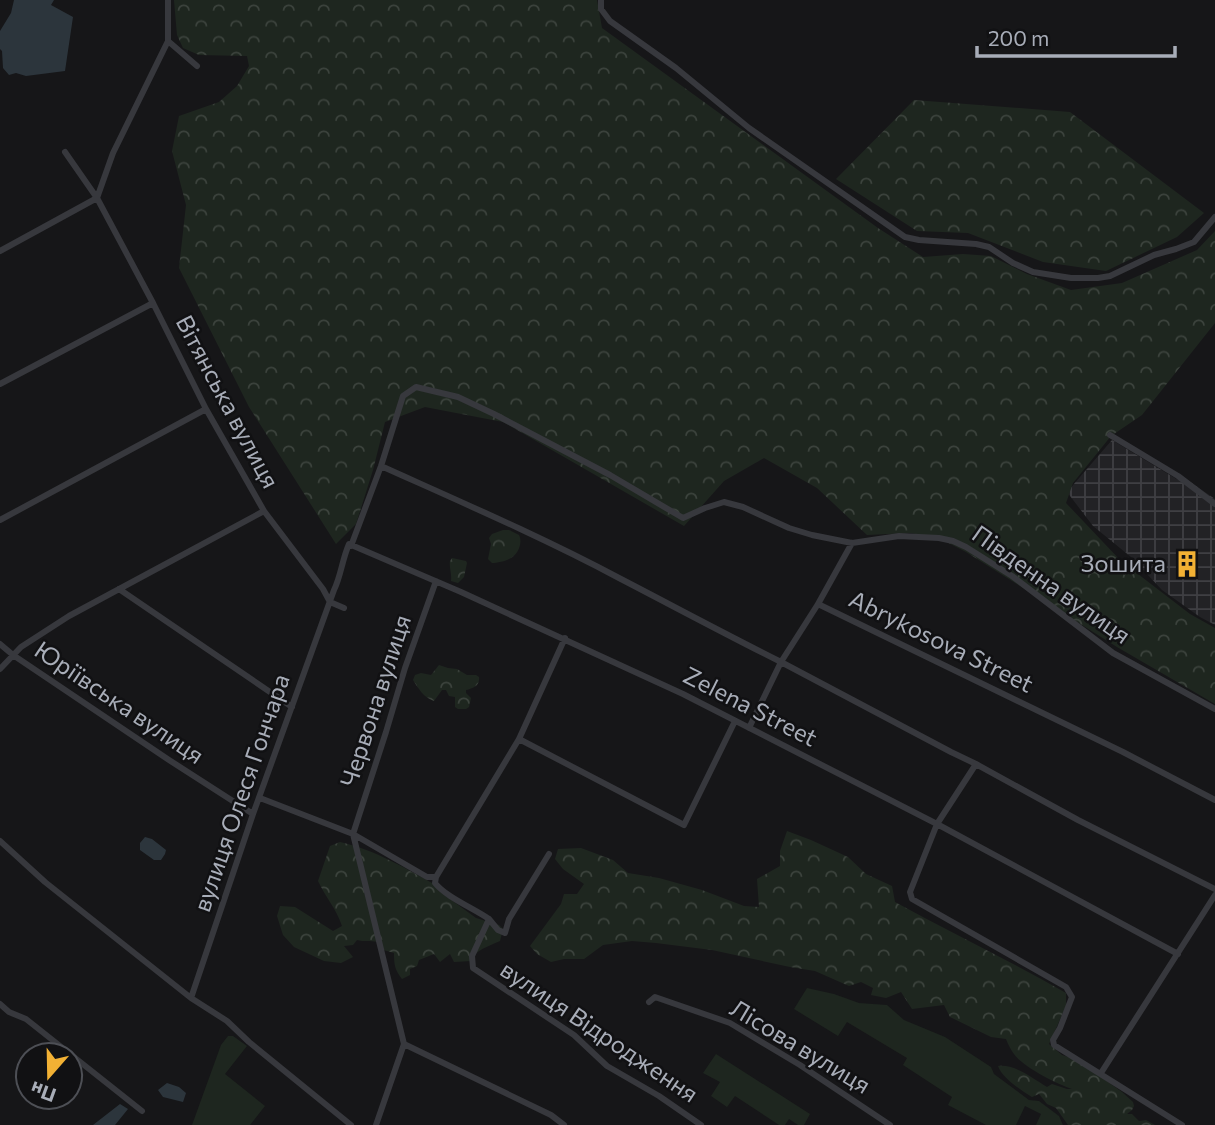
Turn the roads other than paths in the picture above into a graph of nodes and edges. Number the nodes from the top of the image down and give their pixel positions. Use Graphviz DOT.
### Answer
graph roads {
  1 [pos="168,0"];
  2 [pos="601,0"];
  3 [pos="168,41"];
  4 [pos="197,65"];
  5 [pos="65,152"];
  6 [pos="97,198"];
  7 [pos="1215,217"];
  8 [pos="0,251"];
  9 [pos="153,303"];
  10 [pos="0,384"];
  11 [pos="206,409"];
  12 [pos="1110,435"];
  13 [pos="382,466"];
  14 [pos="1215,504"];
  15 [pos="264,511"];
  16 [pos="0,520"];
  17 [pos="852,543"];
  18 [pos="351,546"];
  19 [pos="436,581"];
  20 [pos="119,589"];
  21 [pos="323,589"];
  22 [pos="334,590"];
  23 [pos="330,602"];
  24 [pos="818,604"];
  25 [pos="344,608"];
  26 [pos="565,639"];
  27 [pos="0,644"];
  28 [pos="13,655"];
  29 [pos="781,663"];
  30 [pos="0,670"];
  31 [pos="292,707"];
  32 [pos="1215,709"];
  33 [pos="735,721"];
  34 [pos="749,728"];
  35 [pos="519,739"];
  36 [pos="976,764"];
  37 [pos="260,798"];
  38 [pos="1215,800"];
  39 [pos="253,814"];
  40 [pos="937,824"];
  41 [pos="353,834"];
  42 [pos="0,841"];
  43 [pos="549,854"];
  44 [pos="436,877"];
  45 [pos="1215,889"];
  46 [pos="1215,895"];
  47 [pos="489,919"];
  48 [pos="1178,954"];
  49 [pos="191,998"];
  50 [pos="649,1002"];
  51 [pos="0,1004"];
  52 [pos="404,1044"];
  53 [pos="1101,1073"];
  54 [pos="142,1111"];
  55 [pos="351,1125"];
  56 [pos="376,1125"];
  57 [pos="564,1125"];
  58 [pos="701,1125"];
  59 [pos="890,1125"];
  60 [pos="1182,1125"];
  1 -- 3 [label="street"];
  2 -- 7 [label="street"];
  3 -- 4 [label="street"];
  3 -- 6 [label="street"];
  5 -- 6 [label="street, Вітянська вулиця"];
  6 -- 8 [label="street"];
  6 -- 9 [label="street, Вітянська вулиця"];
  9 -- 10 [label="street"];
  9 -- 11 [label="street, Вітянська вулиця"];
  11 -- 15 [label="street, Вітянська вулиця"];
  11 -- 16 [label="street"];
  12 -- 14 [label="street"];
  13 -- 17 [label="street"];
  13 -- 18 [label="street"];
  13 -- 29 [label="street"];
  15 -- 20 [label="street"];
  15 -- 21 [label="street, Вітянська вулиця"];
  17 -- 24 [label="street"];
  17 -- 32 [label="street, Південна вулиця"];
  18 -- 19 [label="street, Zelena Street"];
  18 -- 22 [label="street"];
  19 -- 26 [label="street, Zelena Street"];
  19 -- 41 [label="street, Червона вулиця"];
  20 -- 28 [label="street"];
  20 -- 31 [label="street"];
  21 -- 22 [label="street"];
  21 -- 23 [label="street, Вітянська вулиця"];
  22 -- 23 [label="street"];
  23 -- 25 [label="street"];
  23 -- 31 [label="street, вулиця Олеся Гончара"];
  24 -- 29 [label="street, Abrykosova Street"];
  24 -- 38 [label="street, Abrykosova Street"];
  26 -- 33 [label="street, Zelena Street"];
  26 -- 35 [label="street"];
  27 -- 28 [label="street, Юріївська вулиця"];
  28 -- 30 [label="street"];
  28 -- 39 [label="street, Юріївська вулиця"];
  29 -- 34 [label="street, Abrykosova Street"];
  29 -- 36 [label="street"];
  31 -- 37 [label="street, вулиця Олеся Гончара"];
  33 -- 34 [label="street, Zelena Street"];
  33 -- 35 [label="street"];
  34 -- 40 [label="street, Zelena Street"];
  35 -- 44 [label="street"];
  36 -- 40 [label="street"];
  36 -- 45 [label="street"];
  37 -- 39 [label="street, вулиця Олеся Гончара"];
  37 -- 41 [label="street"];
  39 -- 49 [label="street, вулиця Олеся Гончара"];
  40 -- 48 [label="street, Zelena Street"];
  40 -- 53 [label="street"];
  41 -- 44 [label="street"];
  41 -- 52 [label="street"];
  42 -- 49 [label="street"];
  43 -- 47 [label="street, вулиця Відродження"];
  44 -- 47 [label="street"];
  46 -- 48 [label="street"];
  47 -- 58 [label="street, вулиця Відродження"];
  48 -- 53 [label="street"];
  49 -- 55 [label="street"];
  50 -- 59 [label="street, Лісова вулиця"];
  51 -- 54 [label="street"];
  52 -- 56 [label="street"];
  52 -- 57 [label="street"];
  53 -- 60 [label="street"];
}
